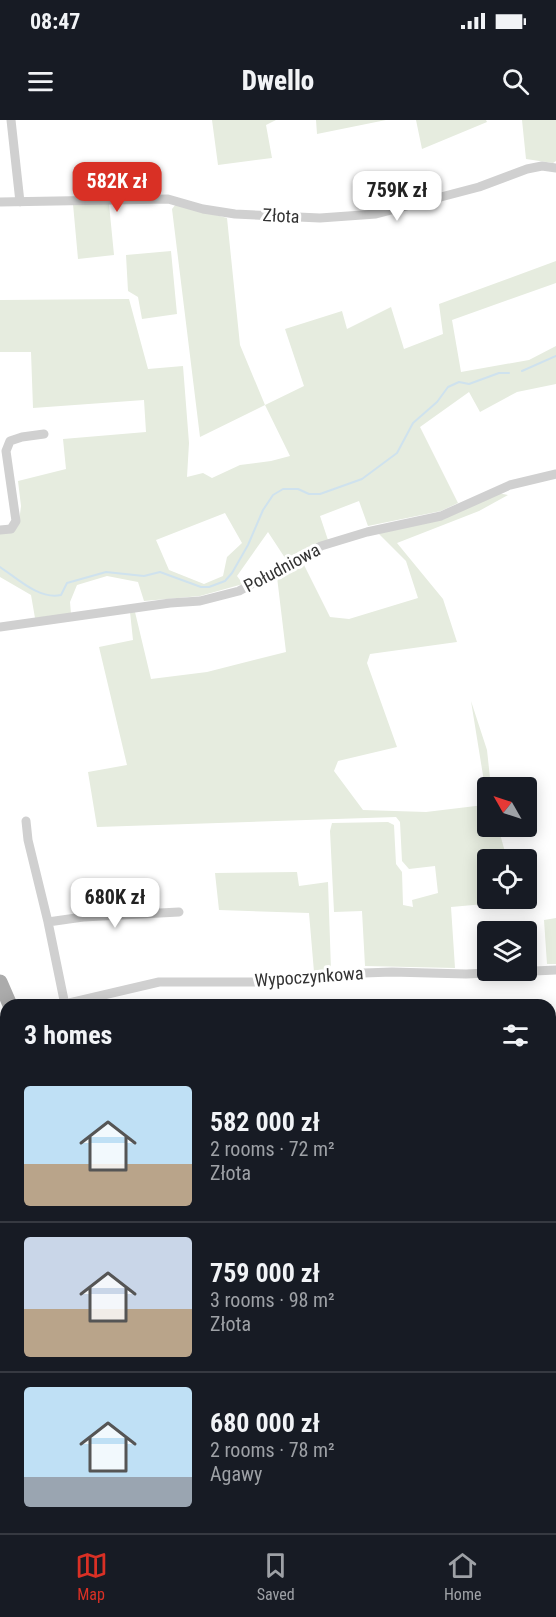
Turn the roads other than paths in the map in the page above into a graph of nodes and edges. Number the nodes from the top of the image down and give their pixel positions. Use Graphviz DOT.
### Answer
graph roads {
  1 [pos="11,120"];
  2 [pos="556,168"];
  3 [pos="0,202"];
  4 [pos="20,202"];
  5 [pos="44,434"];
  6 [pos="556,474"];
  7 [pos="0,530"];
  8 [pos="0,627"];
  9 [pos="26,821"];
  10 [pos="179,912"];
  11 [pos="48,922"];
  12 [pos="556,970"];
  13 [pos="0,982"];
  14 [pos="7,999"];
  15 [pos="64,999"];
  16 [pos="86,999"];
  1 -- 4 [label="street"];
  2 -- 4 [label="street, Złota"];
  3 -- 4 [label="street, Złota"];
  5 -- 7 [label="street"];
  6 -- 8 [label="street, Południowa"];
  9 -- 11 [label="street"];
  10 -- 11 [label="street"];
  11 -- 15 [label="street"];
  12 -- 16 [label="street, Wypoczynkowa"];
  13 -- 14 [label="main road"];
}
